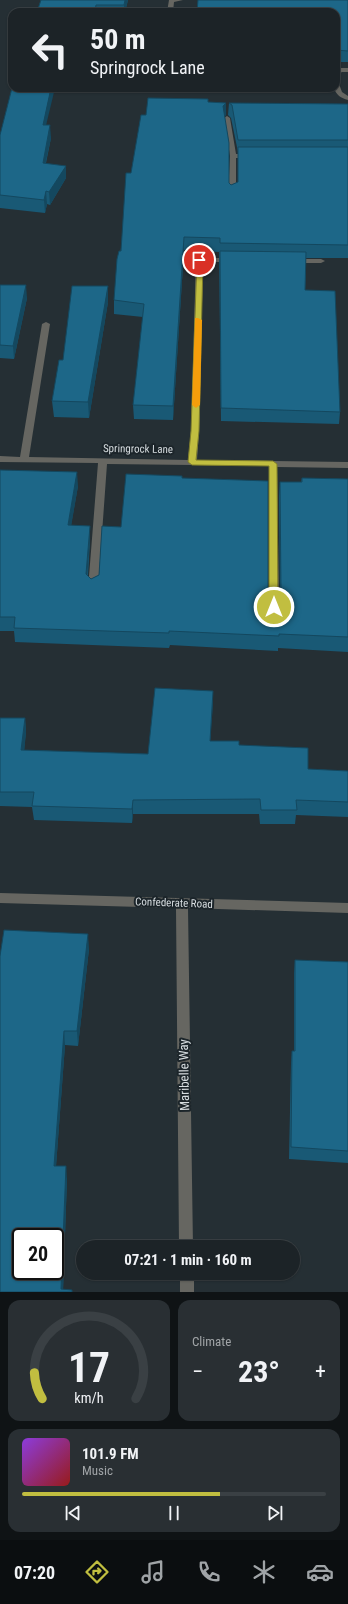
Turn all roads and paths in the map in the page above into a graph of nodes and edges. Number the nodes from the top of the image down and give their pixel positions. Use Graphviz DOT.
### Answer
graph roads {
  1 [pos="180,0"];
  2 [pos="170,8"];
  3 [pos="338,92"];
  4 [pos="348,98"];
  5 [pos="227,118"];
  6 [pos="233,156"];
  7 [pos="256,156"];
  8 [pos="232,195"];
  9 [pos="237,260"];
  10 [pos="283,261"];
  11 [pos="321,261"];
  12 [pos="46,324"];
  13 [pos="0,459"];
  14 [pos="24,460"];
  15 [pos="103,461"];
  16 [pos="192,462"];
  17 [pos="273,464"];
  18 [pos="348,464"];
  19 [pos="93,589"];
  20 [pos="274,607"];
  21 [pos="0,898"];
  22 [pos="182,903"];
  23 [pos="348,908"];
  24 [pos="186,1240"];
  25 [pos="187,1280"];
  26 [pos="187,1292"];
  1 -- 2 [label="street"];
  3 -- 4 [label="street"];
  5 -- 6 [label="street"];
  6 -- 7 [label="street"];
  6 -- 8 [label="street"];
  9 -- 16 [label="street"];
  10 -- 11 [label="street"];
  12 -- 14 [label="street"];
  13 -- 14 [label="street, Springrock Lane"];
  14 -- 15 [label="street, Springrock Lane"];
  15 -- 16 [label="street, Springrock Lane"];
  15 -- 19 [label="street"];
  16 -- 17 [label="street, Springrock Lane"];
  17 -- 18 [label="street, Springrock Lane"];
  17 -- 20 [label="street"];
  21 -- 22 [label="street, Confederate Road"];
  22 -- 23 [label="street, Confederate Road"];
  22 -- 24 [label="street, Maribelle Way"];
  25 -- 26 [label="street"];
}
